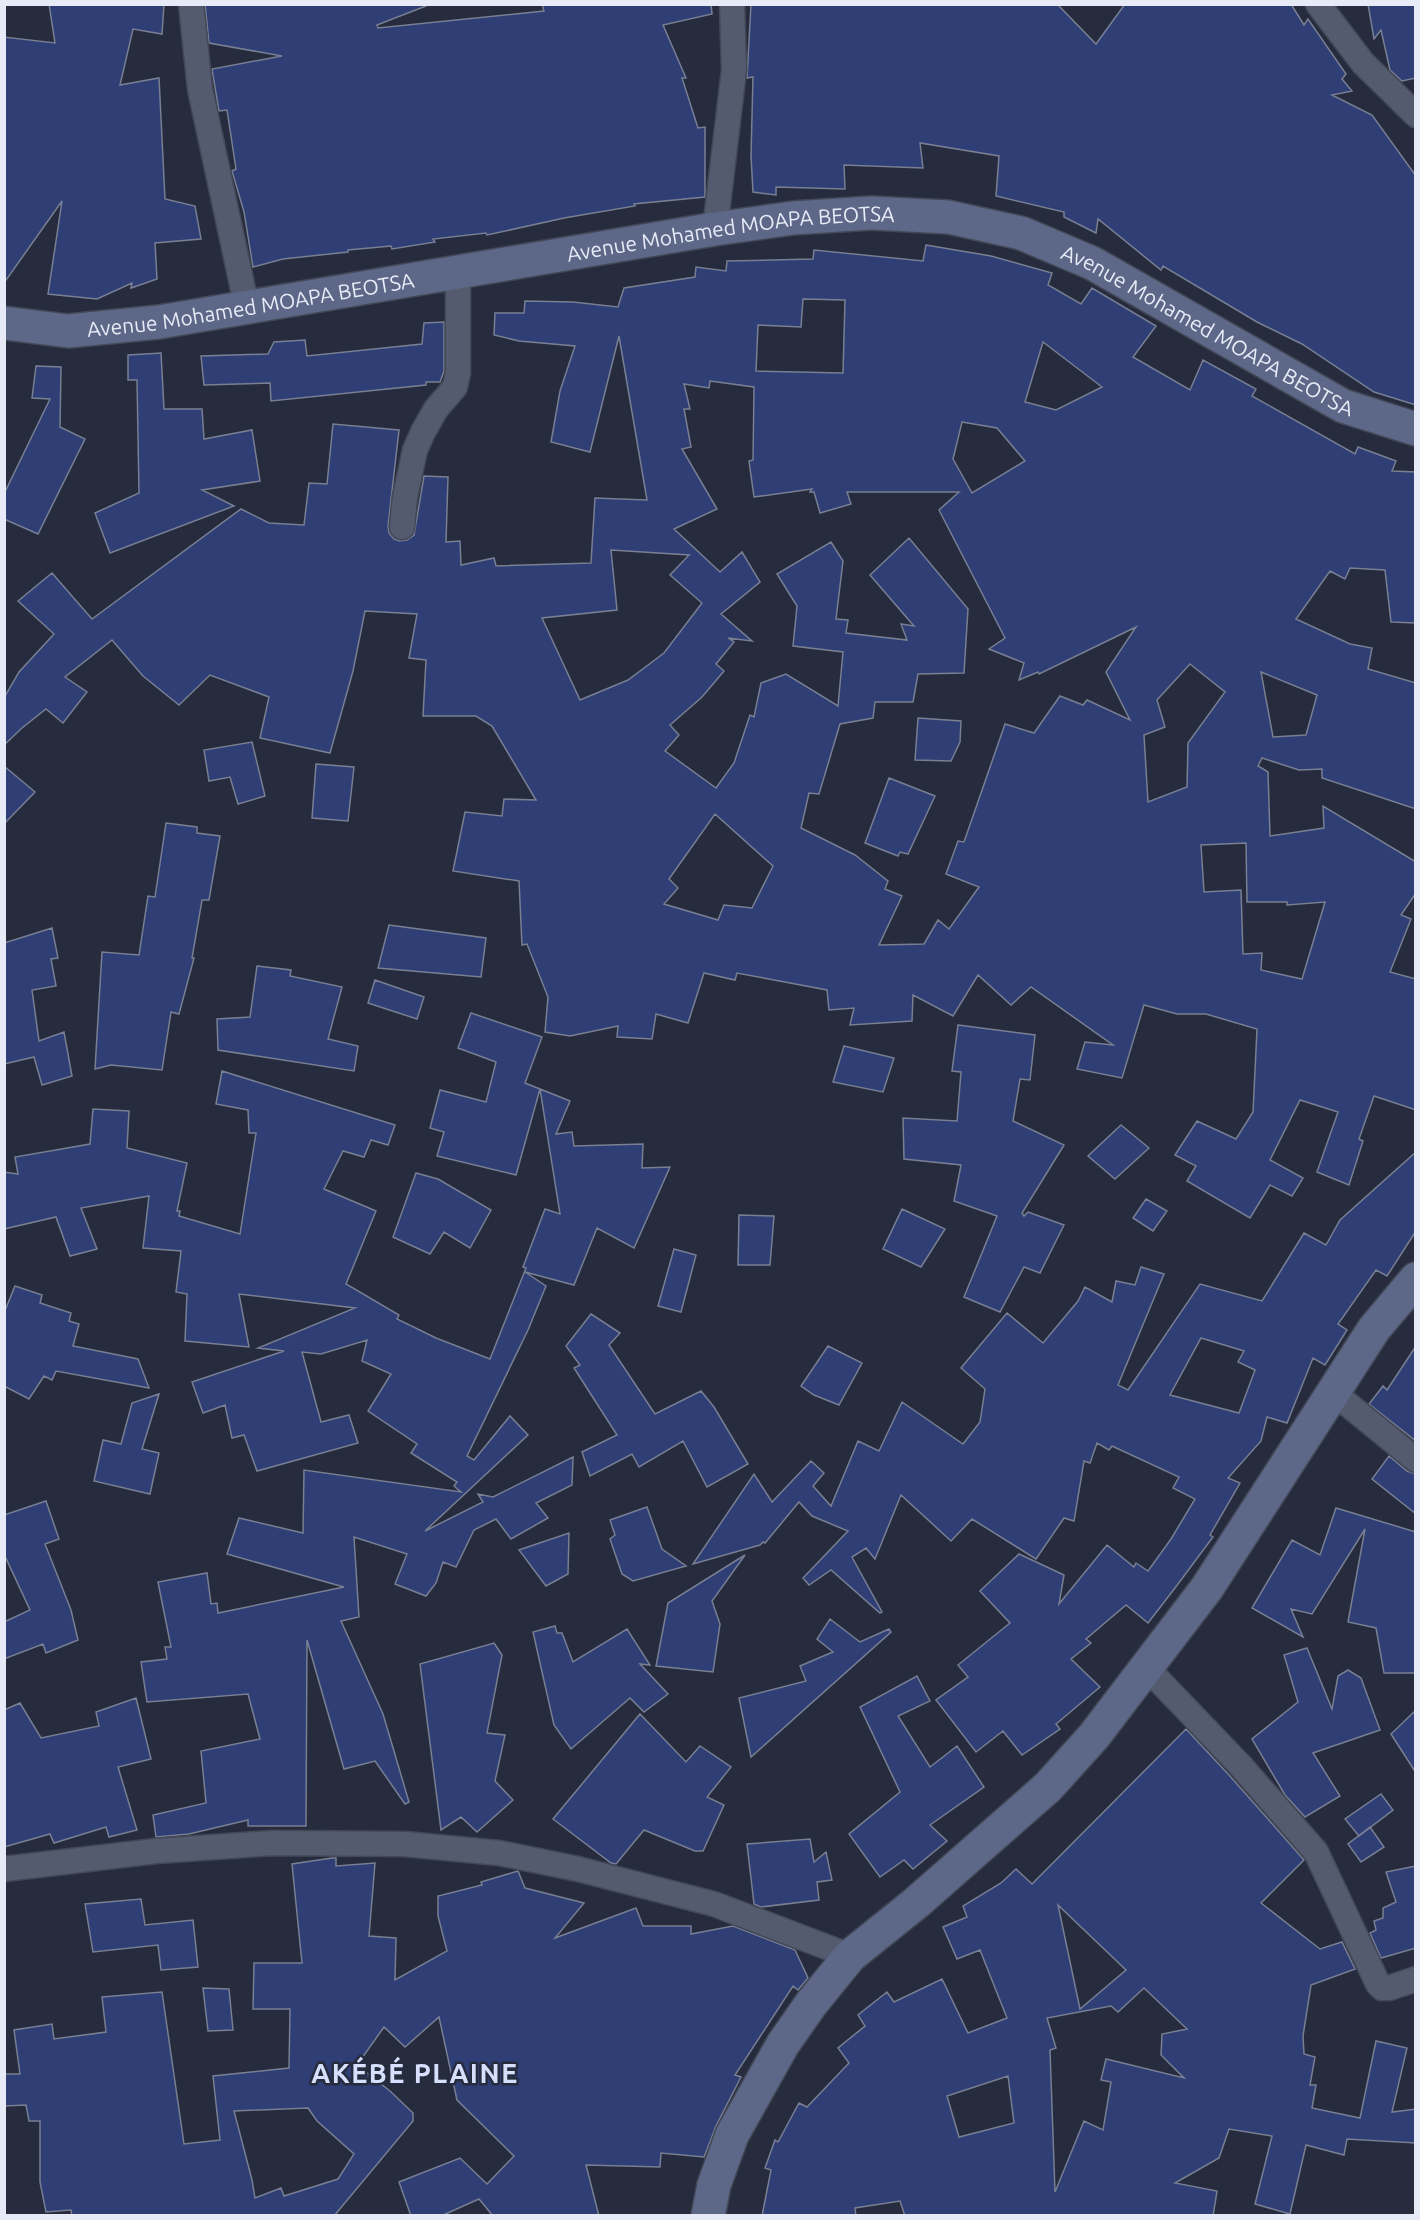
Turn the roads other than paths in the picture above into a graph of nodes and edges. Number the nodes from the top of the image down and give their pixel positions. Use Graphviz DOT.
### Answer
graph roads {
  1 [pos="191,4"];
  2 [pos="732,4"];
  3 [pos="1318,4"];
  4 [pos="1416,115"];
  5 [pos="715,229"];
  6 [pos="458,274"];
  7 [pos="247,308"];
  8 [pos="4,323"];
  9 [pos="1416,429"];
  10 [pos="402,527"];
  11 [pos="1416,1279"];
  12 [pos="1334,1393"];
  13 [pos="1416,1460"];
  14 [pos="1146,1667"];
  15 [pos="4,1869"];
  16 [pos="850,1956"];
  17 [pos="1416,1979"];
  18 [pos="708,2216"];
  1 -- 7 [label="street"];
  2 -- 5 [label="street"];
  3 -- 4 [label="street"];
  5 -- 6 [label="main road, Avenue Mohamed MOAPA BEOTSA"];
  5 -- 9 [label="main road, Avenue Mohamed MOAPA BEOTSA"];
  6 -- 7 [label="main road, Avenue Mohamed MOAPA BEOTSA"];
  6 -- 10 [label="street"];
  7 -- 8 [label="main road, Avenue Mohamed MOAPA BEOTSA"];
  11 -- 12 [label="main road"];
  12 -- 13 [label="street"];
  12 -- 14 [label="main road"];
  14 -- 16 [label="main road"];
  14 -- 17 [label="street"];
  15 -- 16 [label="street"];
  16 -- 18 [label="main road"];
}
